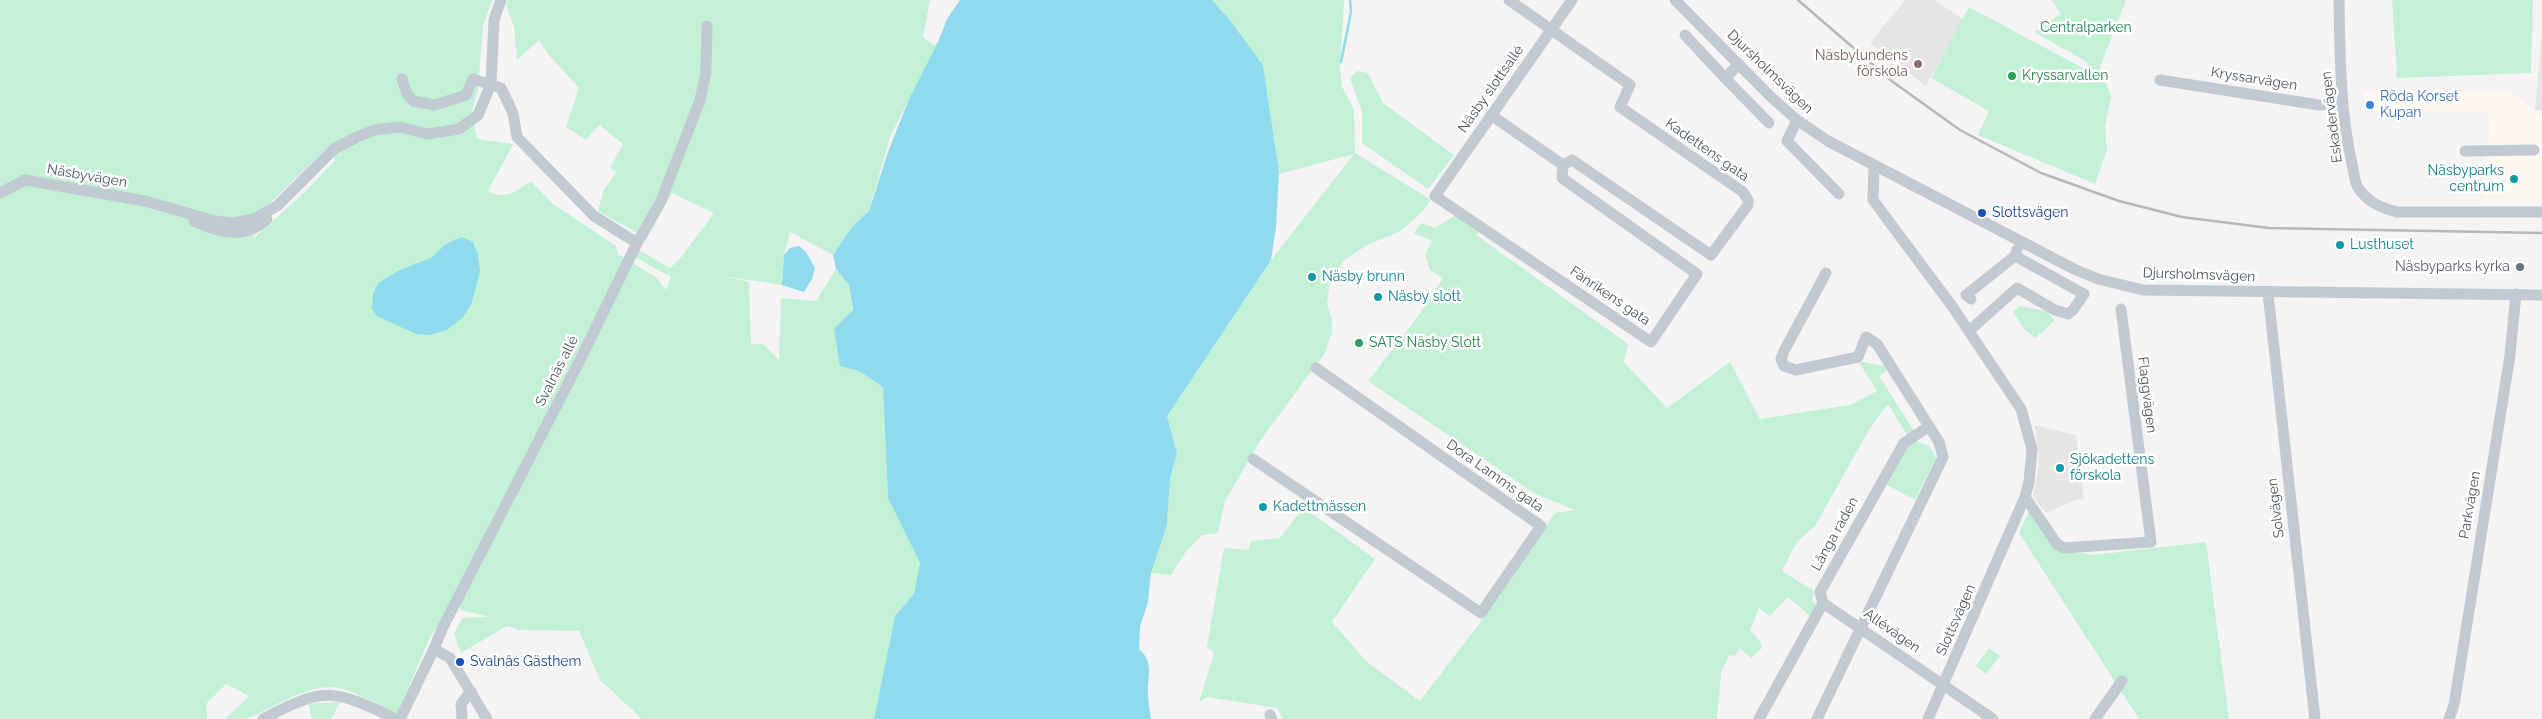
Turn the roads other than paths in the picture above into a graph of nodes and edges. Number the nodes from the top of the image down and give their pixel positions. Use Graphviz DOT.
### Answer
graph roads {
  1 [pos="501,0"];
  2 [pos="1509,0"];
  3 [pos="1572,0"];
  4 [pos="1675,0"];
  5 [pos="2339,0"];
  6 [pos="707,26"];
  7 [pos="1550,31"];
  8 [pos="1685,35"];
  9 [pos="1738,64"];
  10 [pos="1725,78"];
  11 [pos="402,79"];
  12 [pos="2160,80"];
  13 [pos="490,84"];
  14 [pos="2343,104"];
  15 [pos="1492,115"];
  16 [pos="1797,120"];
  17 [pos="1769,123"];
  18 [pos="2534,150"];
  19 [pos="2465,151"];
  20 [pos="1563,165"];
  21 [pos="1874,166"];
  22 [pos="0,193"];
  23 [pos="1839,194"];
  24 [pos="1435,196"];
  25 [pos="2542,212"];
  26 [pos="637,243"];
  27 [pos="1711,255"];
  28 [pos="1826,273"];
  29 [pos="1697,274"];
  30 [pos="2268,293"];
  31 [pos="2516,294"];
  32 [pos="2542,295"];
  33 [pos="1971,299"];
  34 [pos="2121,309"];
  35 [pos="1969,330"];
  36 [pos="1316,368"];
  37 [pos="1928,427"];
  38 [pos="1253,459"];
  39 [pos="2025,497"];
  40 [pos="1823,603"];
  41 [pos="1862,628"];
  42 [pos="434,649"];
  43 [pos="2122,681"];
  44 [pos="1943,684"];
  45 [pos="471,691"];
  46 [pos="2452,718"];
  47 [pos="263,719"];
  48 [pos="396,719"];
  49 [pos="400,719"];
  50 [pos="462,719"];
  51 [pos="488,719"];
  52 [pos="1759,719"];
  53 [pos="1817,719"];
  54 [pos="1928,719"];
  55 [pos="1993,719"];
  56 [pos="2095,719"];
  57 [pos="2315,719"];
  1 -- 13 [label="street, Näsbyvägen"];
  2 -- 7 [label="street"];
  3 -- 7 [label="street, Näsby slottsallé"];
  4 -- 9 [label="street, Djursholmsvägen"];
  5 -- 14 [label="street, Eskadervägen"];
  6 -- 26 [label="street, Svalnäs allé"];
  7 -- 15 [label="street, Näsby slottsallé"];
  7 -- 27 [label="street, Kadettens gata"];
  8 -- 10 [label="street"];
  9 -- 10 [label="street"];
  9 -- 16 [label="street, Djursholmsvägen"];
  10 -- 17 [label="street"];
  11 -- 13 [label="street"];
  12 -- 14 [label="street, Kryssarvägen"];
  13 -- 22 [label="street, Näsbyvägen"];
  13 -- 26 [label="street"];
  14 -- 25 [label="street, Eskadervägen"];
  15 -- 20 [label="street"];
  15 -- 24 [label="street, Näsby slottsallé"];
  16 -- 21 [label="street, Djursholmsvägen"];
  16 -- 23 [label="street"];
  18 -- 19 [label="street"];
  20 -- 27 [label="street"];
  20 -- 29 [label="street"];
  21 -- 30 [label="street, Djursholmsvägen"];
  21 -- 35 [label="street, Slottsvägen"];
  24 -- 29 [label="street, Fänrikens gata"];
  26 -- 42 [label="street, Svalnäs allé"];
  27 -- 29 [label="street"];
  28 -- 37 [label="street"];
  30 -- 31 [label="street, Djursholmsvägen"];
  30 -- 57 [label="street, Solvägen"];
  31 -- 32 [label="street, Djursholmsvägen"];
  31 -- 46 [label="street, Parkvägen"];
  33 -- 35 [label="street"];
  34 -- 39 [label="street, Flaggvägen"];
  35 -- 39 [label="street, Slottsvägen"];
  36 -- 38 [label="street, Dora Lamms gata"];
  37 -- 40 [label="street, Långa raden"];
  37 -- 41 [label="street"];
  39 -- 44 [label="street, Slottsvägen"];
  40 -- 41 [label="street, Allévägen"];
  40 -- 52 [label="street, Långa raden"];
  41 -- 44 [label="street, Allévägen"];
  41 -- 53 [label="street"];
  42 -- 45 [label="street"];
  42 -- 49 [label="street, Svalnäs allé"];
  43 -- 56 [label="street"];
  44 -- 54 [label="street, Slottsvägen"];
  44 -- 55 [label="street, Allévägen"];
  45 -- 50 [label="street"];
  45 -- 51 [label="street"];
  47 -- 48 [label="street"];
}
